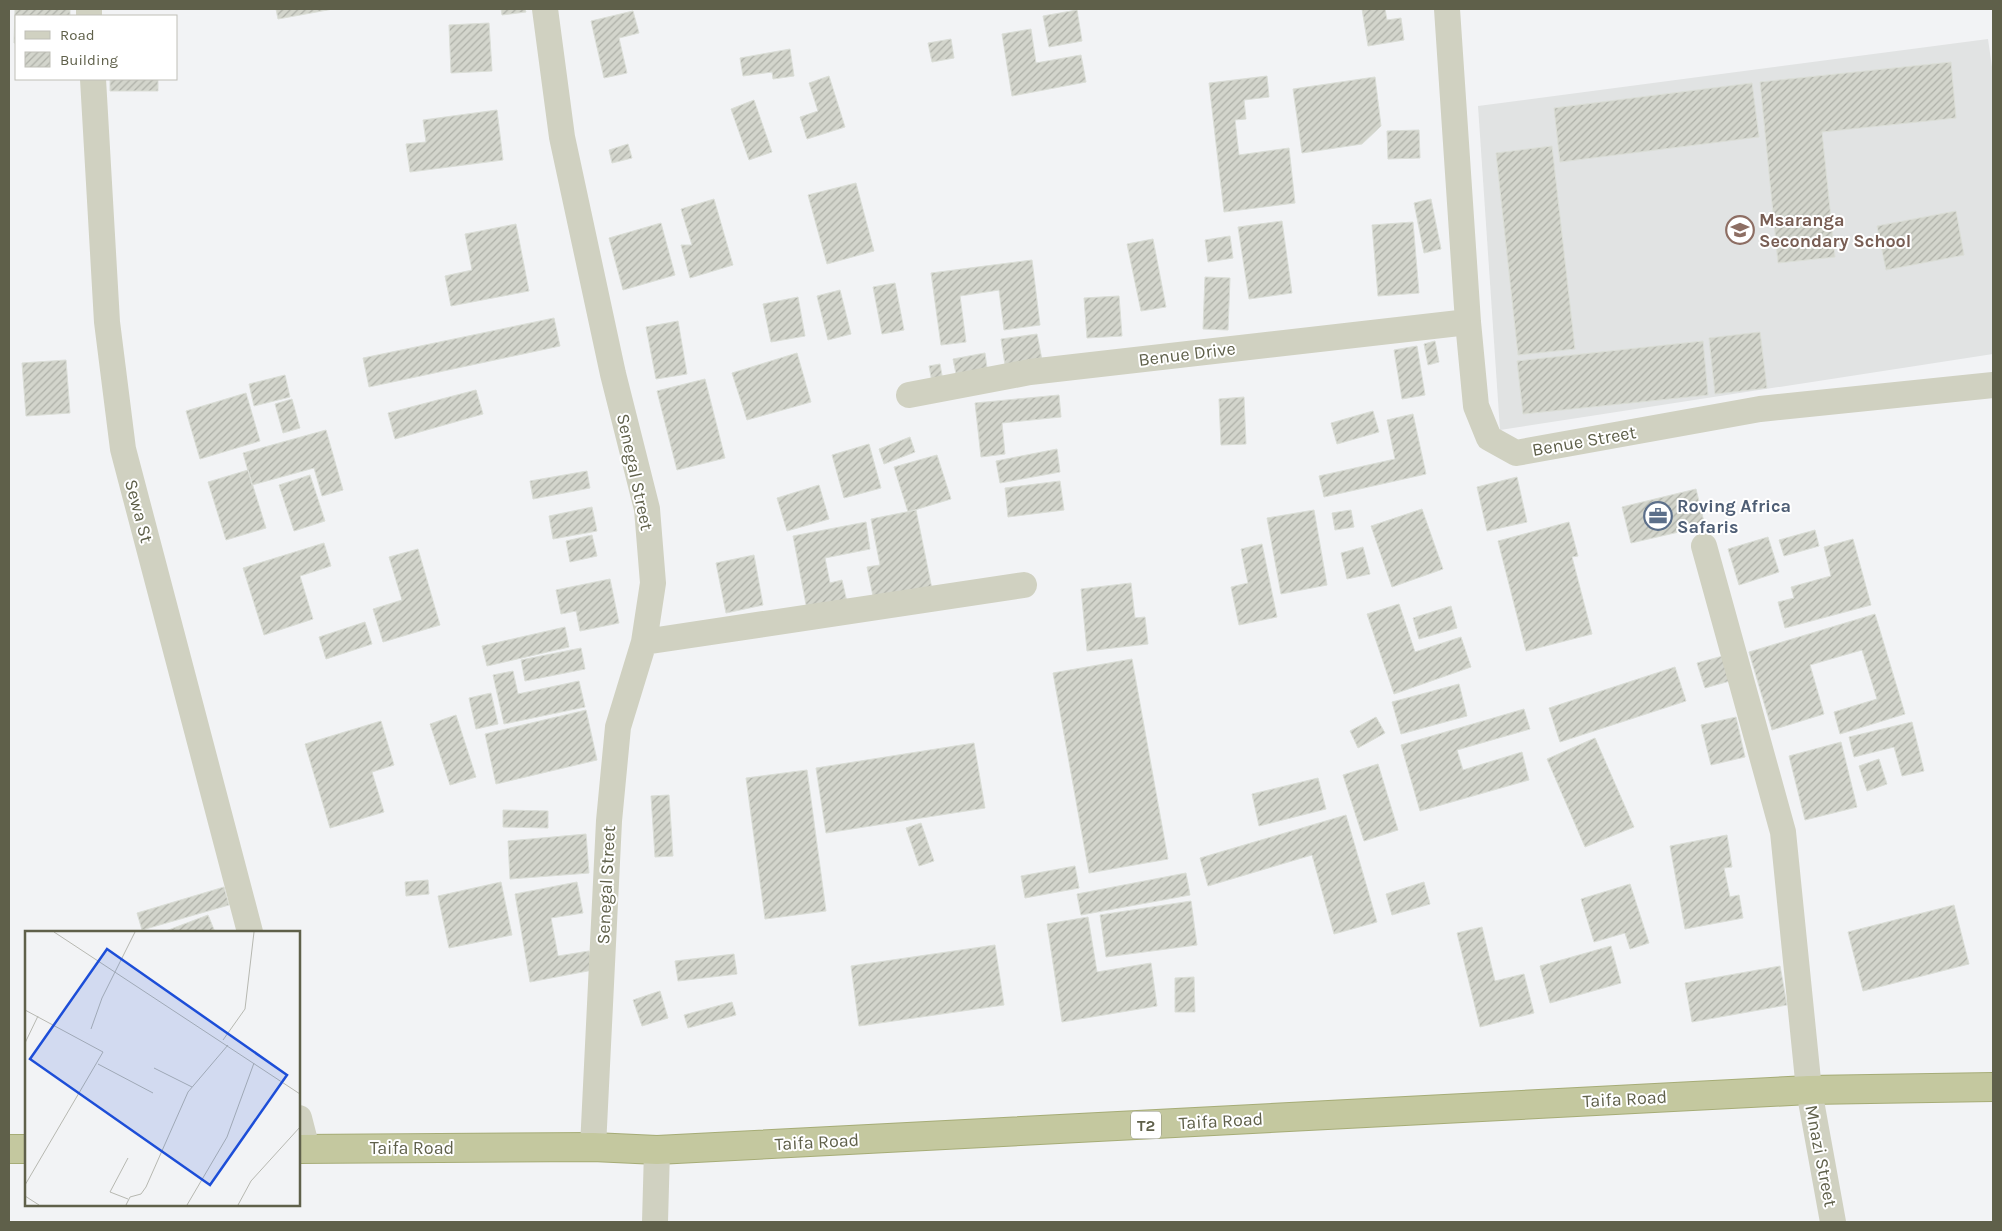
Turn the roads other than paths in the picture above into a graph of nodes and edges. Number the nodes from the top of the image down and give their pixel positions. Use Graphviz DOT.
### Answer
graph roads {
  1 [pos="545,9"];
  2 [pos="1447,9"];
  3 [pos="93,80"];
  4 [pos="1468,322"];
  5 [pos="1993,385"];
  6 [pos="909,396"];
  7 [pos="1704,546"];
  8 [pos="1024,584"];
  9 [pos="644,642"];
  10 [pos="250,931"];
  11 [pos="1993,1086"];
  12 [pos="1809,1090"];
  13 [pos="300,1126"];
  14 [pos="593,1147"];
  15 [pos="303,1149"];
  16 [pos="9,1150"];
  17 [pos="25,1150"];
  18 [pos="658,1150"];
  19 [pos="655,1222"];
  20 [pos="1833,1222"];
  1 -- 9 [label="street, Senegal Street"];
  2 -- 4 [label="street, Benue Street"];
  3 -- 10 [label="street, Sewa St"];
  4 -- 5 [label="street, Benue Street"];
  4 -- 6 [label="street, Benue Drive"];
  7 -- 12 [label="street, Mnazi Street"];
  8 -- 9 [label="street"];
  9 -- 14 [label="street, Senegal Street"];
  11 -- 12 [label="highway, Taifa Road / T2"];
  12 -- 18 [label="highway, Taifa Road / T2"];
  12 -- 20 [label="street, Mnazi Street"];
  13 -- 15 [label="street"];
  14 -- 15 [label="highway, Taifa Road / T2"];
  14 -- 18 [label="highway, Taifa Road / T2"];
  16 -- 17 [label="highway"];
  18 -- 19 [label="street"];
}
